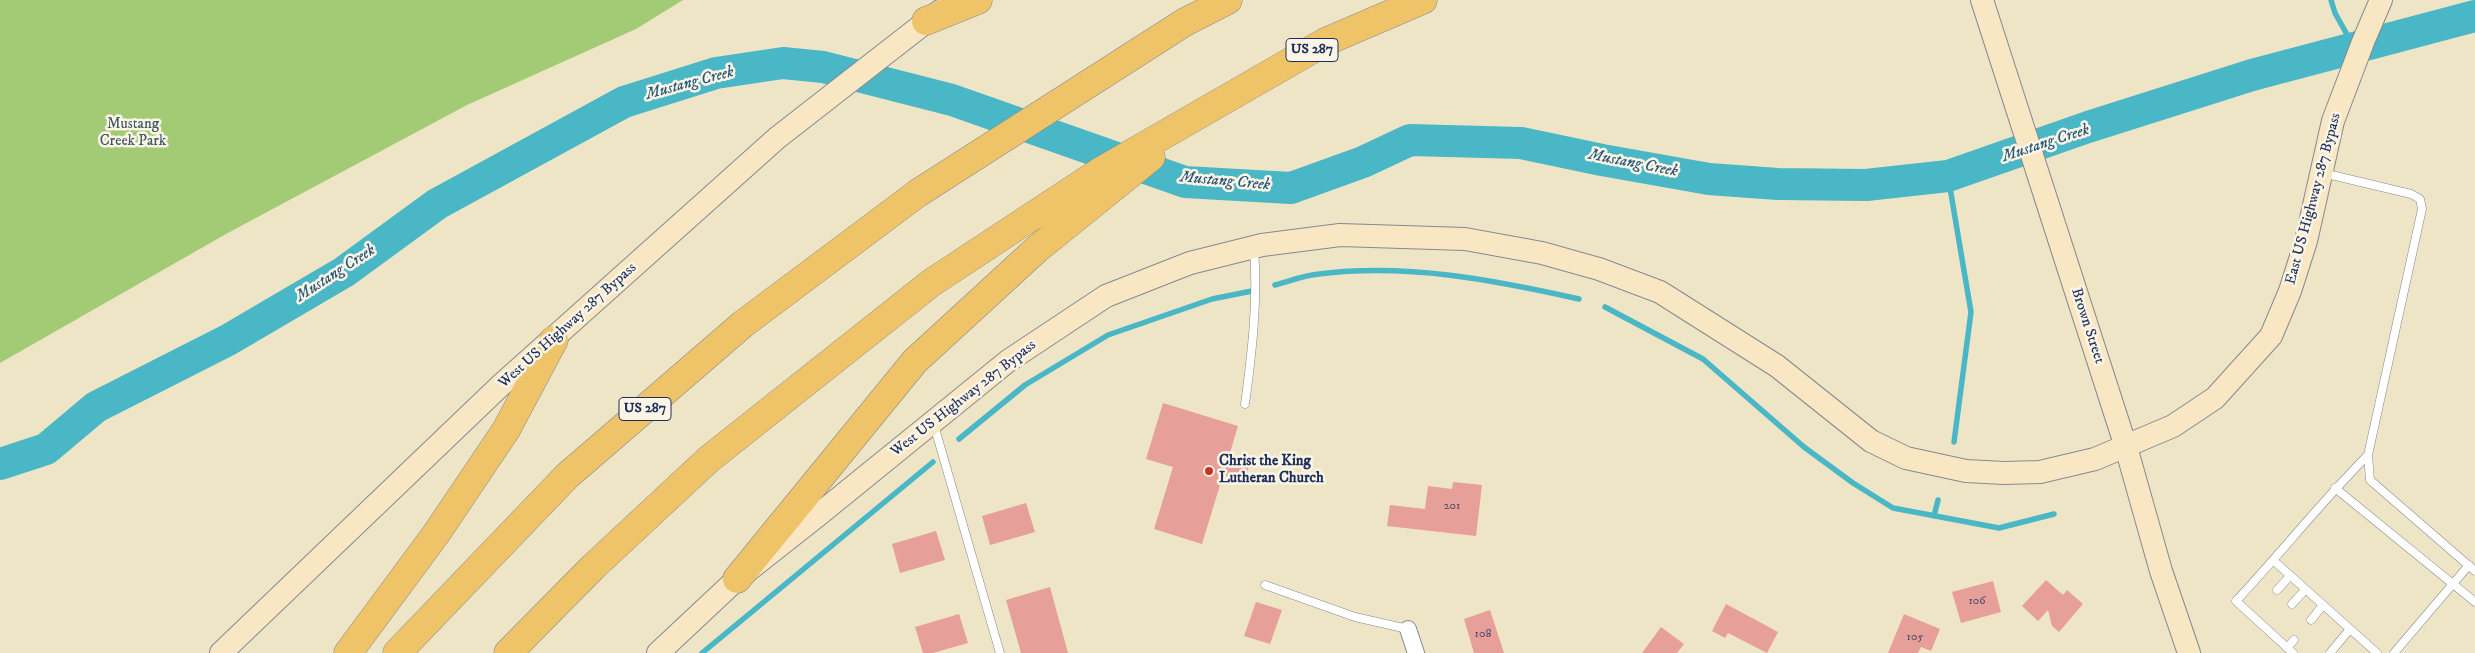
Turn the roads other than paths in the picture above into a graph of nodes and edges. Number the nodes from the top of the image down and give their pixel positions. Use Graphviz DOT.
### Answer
graph roads {
  1 [pos="954,0"];
  2 [pos="978,0"];
  3 [pos="1228,0"];
  4 [pos="1423,0"];
  5 [pos="1982,0"];
  6 [pos="2381,0"];
  7 [pos="918,27"];
  8 [pos="1207,112"];
  9 [pos="2322,172"];
  10 [pos="1254,248"];
  11 [pos="554,340"];
  12 [pos="1245,404"];
  13 [pos="933,422"];
  14 [pos="2126,447"];
  15 [pos="2368,455"];
  16 [pos="2335,488"];
  17 [pos="2274,562"];
  18 [pos="2472,568"];
  19 [pos="2290,576"];
  20 [pos="737,579"];
  21 [pos="2453,584"];
  22 [pos="1265,585"];
  23 [pos="2277,590"];
  24 [pos="2305,590"];
  25 [pos="2475,602"];
  26 [pos="2292,604"];
  27 [pos="2323,605"];
  28 [pos="2260,611"];
  29 [pos="2254,617"];
  30 [pos="2311,620"];
  31 [pos="2275,623"];
  32 [pos="1408,629"];
  33 [pos="2350,629"];
  34 [pos="2269,630"];
  35 [pos="2294,640"];
  36 [pos="2290,650"];
  37 [pos="2367,650"];
  38 [pos="221,653"];
  39 [pos="348,653"];
  40 [pos="397,653"];
  41 [pos="508,653"];
  42 [pos="658,653"];
  43 [pos="1000,653"];
  44 [pos="1416,653"];
  45 [pos="2189,653"];
  46 [pos="2330,653"];
  47 [pos="2376,653"];
  48 [pos="2394,653"];
  1 -- 7 [label="main road, West US Highway 287 Bypass"];
  2 -- 7 [label="highway"];
  3 -- 40 [label="highway, US 287"];
  4 -- 8 [label="highway, US 287"];
  5 -- 14 [label="main road, Brown Street"];
  6 -- 9 [label="main road, East US Highway 287 Bypass"];
  7 -- 11 [label="main road, West US Highway 287 Bypass"];
  8 -- 20 [label="highway"];
  8 -- 41 [label="highway, US 287"];
  9 -- 14 [label="main road, East US Highway 287 Bypass"];
  9 -- 15 [label="lane"];
  10 -- 12 [label="lane"];
  10 -- 13 [label="main road, West US Highway 287 Bypass"];
  10 -- 14 [label="main road, West US Highway 287 Bypass"];
  11 -- 38 [label="main road, West US Highway 287 Bypass"];
  11 -- 39 [label="highway"];
  13 -- 20 [label="main road, West US Highway 287 Bypass"];
  13 -- 43 [label="lane"];
  14 -- 45 [label="main road, Brown Street"];
  15 -- 16 [label="lane"];
  15 -- 18 [label="lane"];
  16 -- 17 [label="lane"];
  16 -- 21 [label="lane"];
  17 -- 19 [label="lane"];
  17 -- 29 [label="lane"];
  18 -- 21 [label="lane"];
  19 -- 23 [label="lane"];
  19 -- 24 [label="lane"];
  20 -- 42 [label="main road, West US Highway 287 Bypass"];
  21 -- 25 [label="lane"];
  21 -- 48 [label="lane"];
  22 -- 32 [label="lane"];
  24 -- 26 [label="lane"];
  24 -- 27 [label="lane"];
  27 -- 30 [label="lane"];
  27 -- 33 [label="lane"];
  28 -- 29 [label="lane"];
  29 -- 34 [label="lane"];
  31 -- 34 [label="lane"];
  32 -- 44 [label="street"];
  33 -- 37 [label="lane"];
  33 -- 46 [label="lane"];
  34 -- 36 [label="lane"];
  35 -- 36 [label="lane"];
  37 -- 47 [label="lane"];
}
